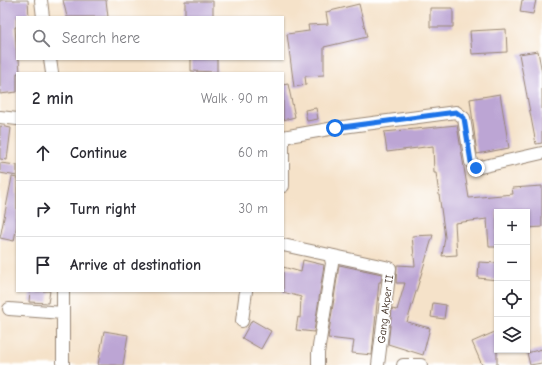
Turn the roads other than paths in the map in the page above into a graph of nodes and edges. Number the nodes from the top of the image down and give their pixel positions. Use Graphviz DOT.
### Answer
graph roads {
  1 [pos="41,0"];
  2 [pos="43,16"];
  3 [pos="50,60"];
  4 [pos="52,72"];
  5 [pos="0,117"];
  6 [pos="16,119"];
  7 [pos="284,137"];
  8 [pos="542,153"];
  9 [pos="284,245"];
  10 [pos="330,255"];
  11 [pos="63,292"];
  12 [pos="246,292"];
  13 [pos="9,309"];
  14 [pos="63,313"];
  15 [pos="242,321"];
  16 [pos="62,365"];
  17 [pos="318,365"];
  18 [pos="378,365"];
  1 -- 2 [label="street"];
  3 -- 4 [label="street"];
  5 -- 6 [label="street"];
  7 -- 8 [label="street"];
  9 -- 10 [label="street, Gang Akper II"];
  10 -- 17 [label="street"];
  10 -- 18 [label="street, Gang Akper II"];
  11 -- 14 [label="street"];
  12 -- 15 [label="street"];
  13 -- 14 [label="street"];
  14 -- 16 [label="street"];
}
